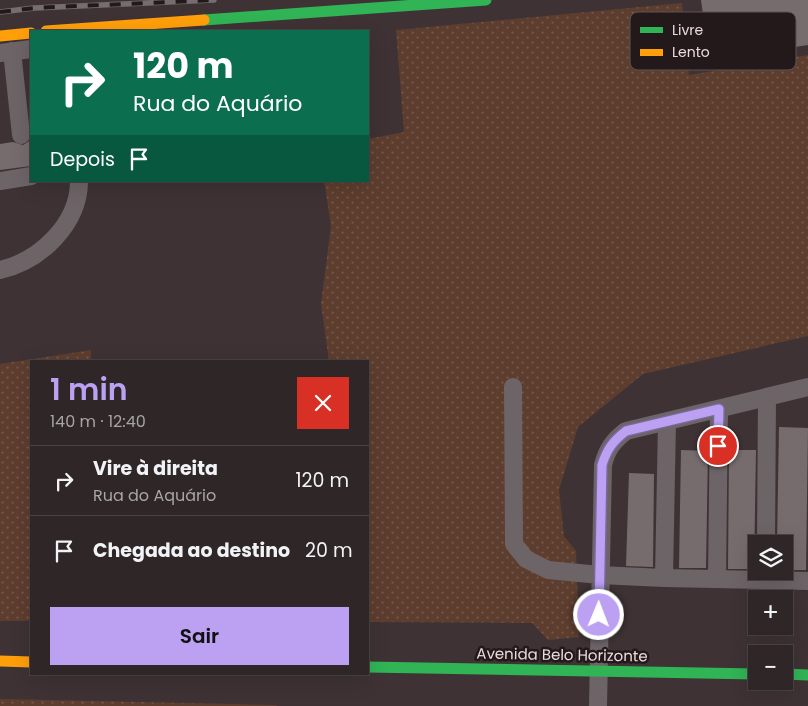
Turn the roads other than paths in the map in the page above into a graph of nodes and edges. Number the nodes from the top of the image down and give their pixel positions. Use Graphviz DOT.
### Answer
graph roads {
  1 [pos="486,0"];
  2 [pos="75,30"];
  3 [pos="30,33"];
  4 [pos="0,36"];
  5 [pos="30,49"];
  6 [pos="6,52"];
  7 [pos="21,135"];
  8 [pos="30,176"];
  9 [pos="0,180"];
  10 [pos="79,182"];
  11 [pos="0,270"];
  12 [pos="513,387"];
  13 [pos="808,387"];
  14 [pos="767,397"];
  15 [pos="719,409"];
  16 [pos="667,421"];
  17 [pos="766,535"];
  18 [pos="600,575"];
  19 [pos="748,577"];
  20 [pos="664,578"];
  21 [pos="717,579"];
  22 [pos="793,579"];
  23 [pos="808,581"];
  24 [pos="599,659"];
  25 [pos="0,661"];
  26 [pos="30,662"];
  27 [pos="369,667"];
  28 [pos="748,673"];
  29 [pos="793,674"];
  30 [pos="808,675"];
  31 [pos="598,706"];
  1 -- 2 [label="street"];
  3 -- 4 [label="street"];
  5 -- 6 [label="street"];
  6 -- 7 [label="street"];
  8 -- 9 [label="street"];
  10 -- 11 [label="street"];
  12 -- 18 [label="street"];
  13 -- 14 [label="street"];
  14 -- 15 [label="street"];
  14 -- 17 [label="street"];
  15 -- 16 [label="street"];
  15 -- 21 [label="street"];
  16 -- 18 [label="street"];
  16 -- 20 [label="street"];
  18 -- 20 [label="street"];
  18 -- 24 [label="street"];
  19 -- 21 [label="street"];
  20 -- 21 [label="street"];
  22 -- 23 [label="street"];
  24 -- 27 [label="street, Avenida Belo Horizonte"];
  24 -- 28 [label="street, Avenida Belo Horizonte"];
  24 -- 31 [label="street"];
  25 -- 26 [label="street"];
  29 -- 30 [label="street"];
}
